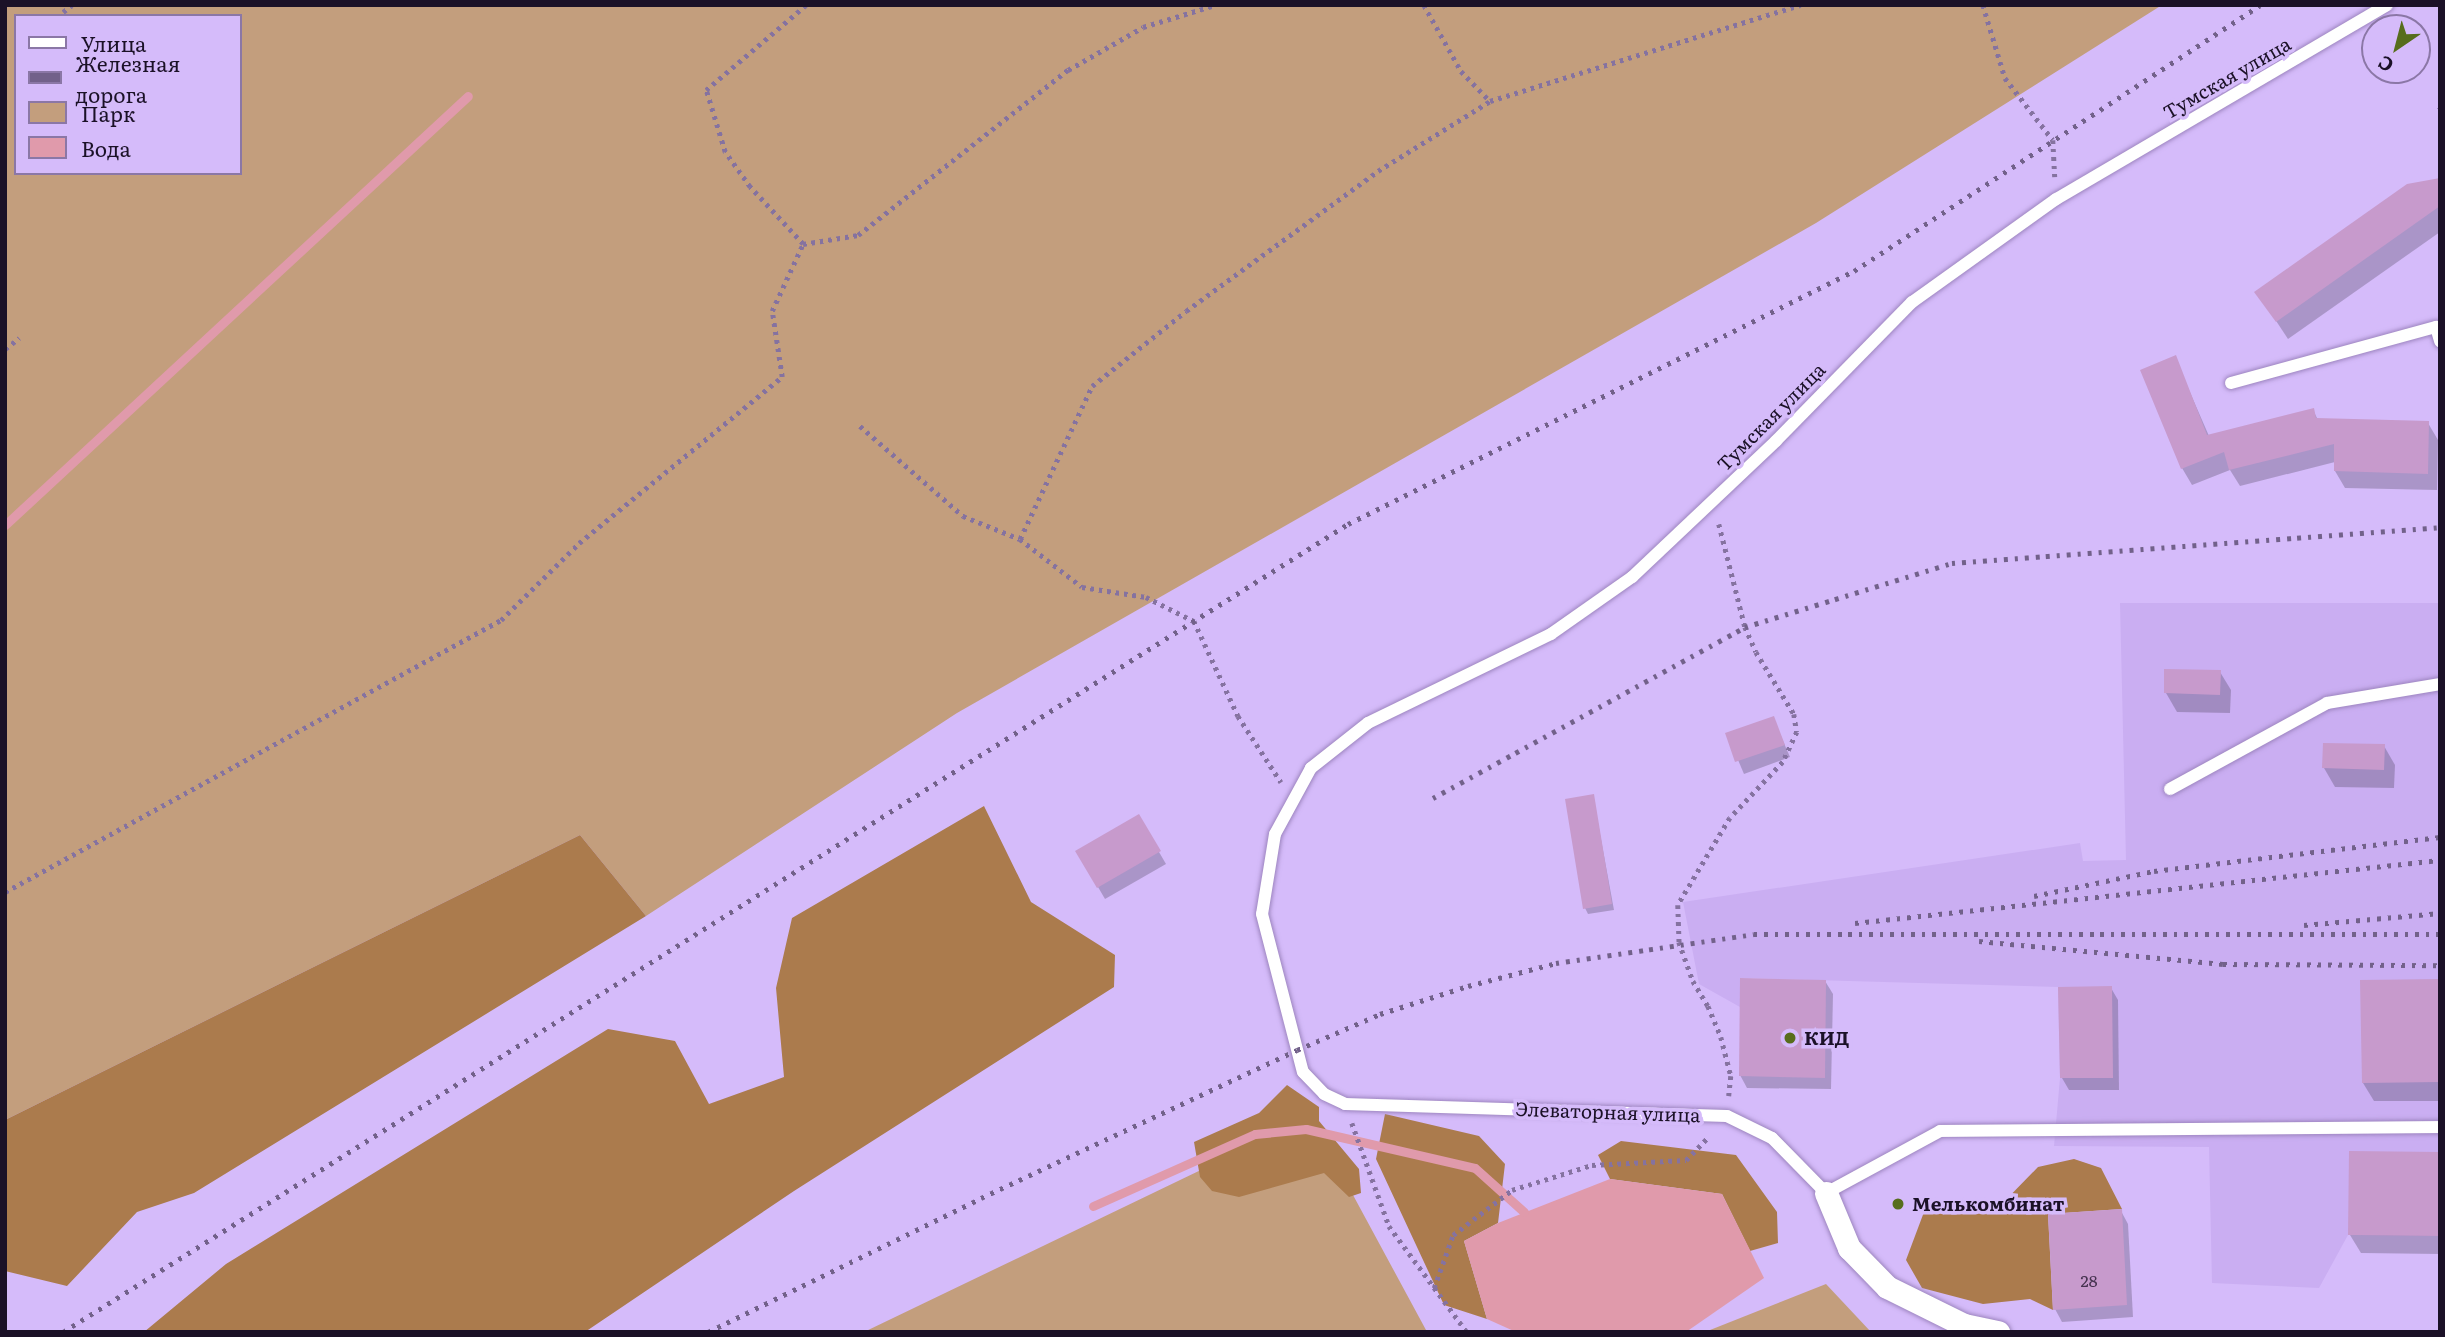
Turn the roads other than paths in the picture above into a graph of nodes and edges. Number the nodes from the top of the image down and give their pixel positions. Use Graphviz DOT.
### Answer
graph roads {
  1 [pos="2387,5"];
  2 [pos="2440,341"];
  3 [pos="2231,383"];
  4 [pos="2440,684"];
  5 [pos="2170,789"];
  6 [pos="1262,914"];
  7 [pos="2440,1127"];
  8 [pos="1826,1194"];
  9 [pos="1998,1332"];
  1 -- 6 [label="lane, Тумская улица"];
  2 -- 3 [label="lane"];
  4 -- 5 [label="lane"];
  6 -- 8 [label="lane, Элеваторная улица"];
  7 -- 8 [label="lane"];
  8 -- 9 [label="street, Элеваторная улица"];
}
